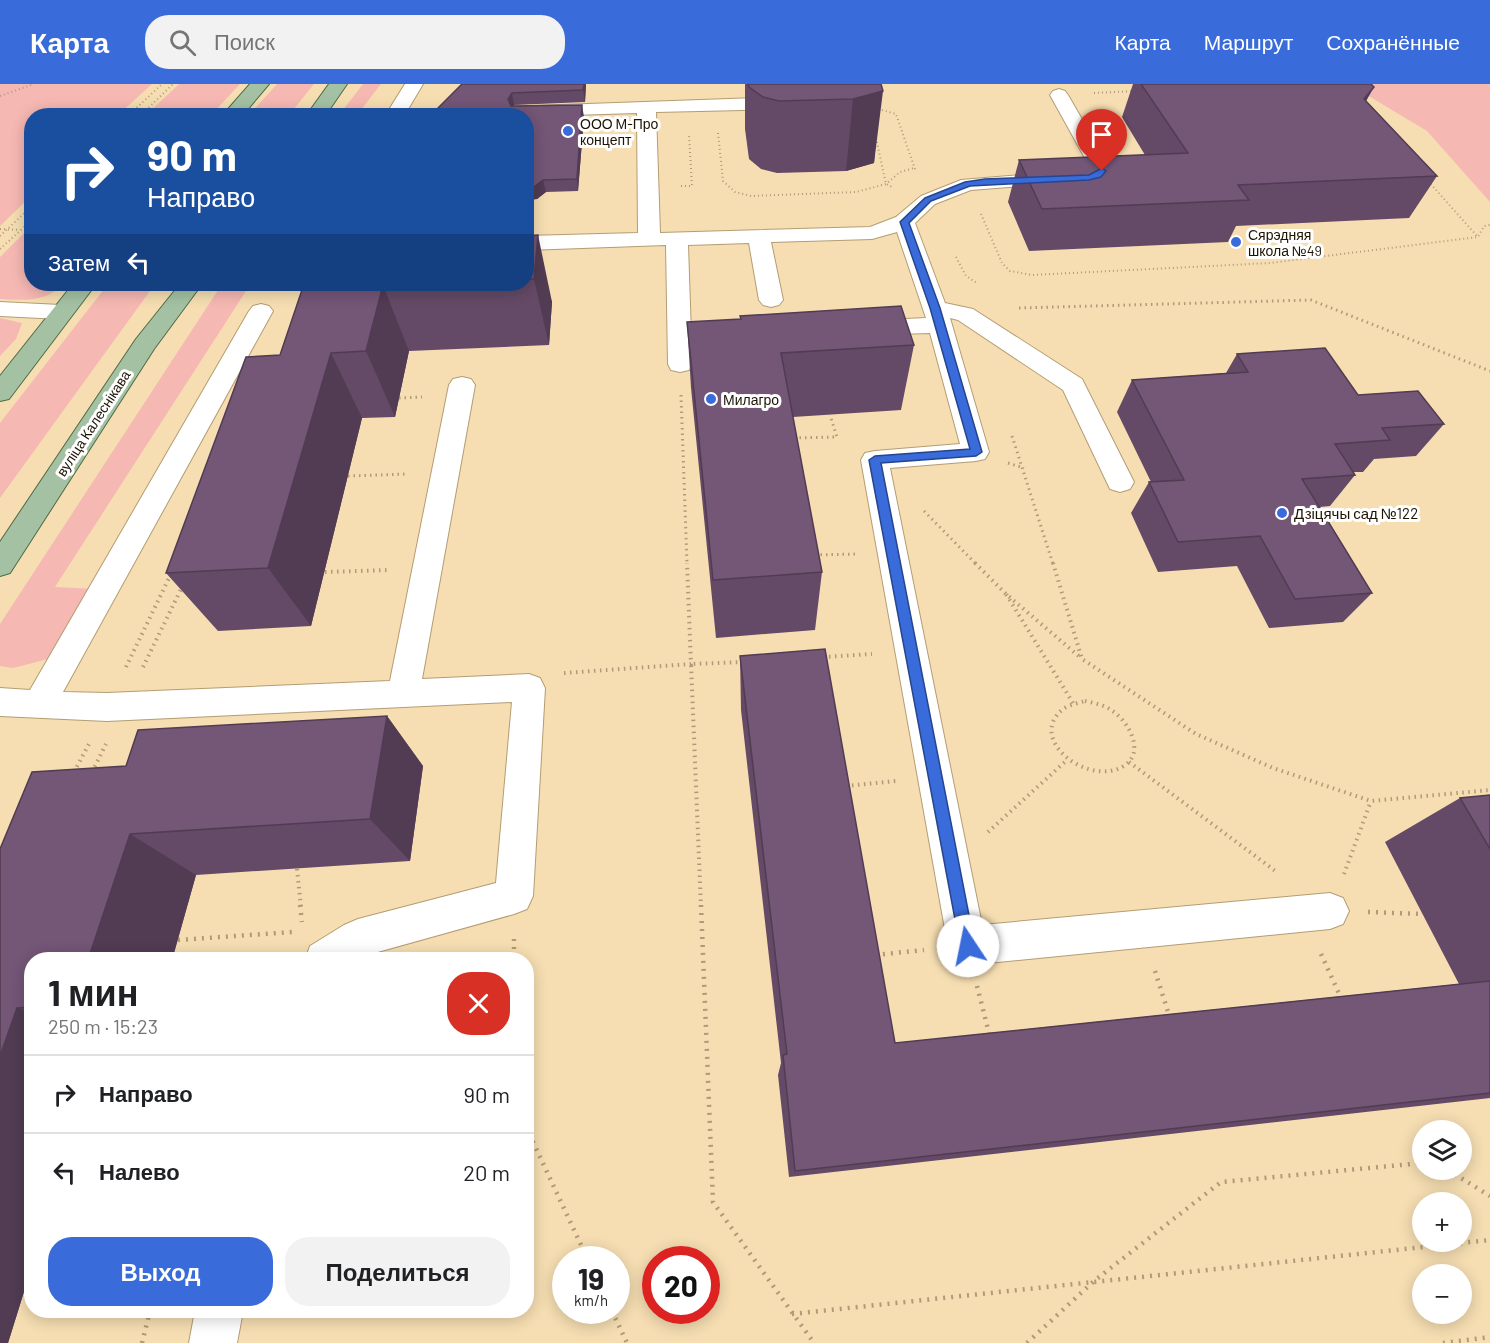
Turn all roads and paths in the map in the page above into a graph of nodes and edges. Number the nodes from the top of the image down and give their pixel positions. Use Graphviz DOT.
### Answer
graph roads {
  1 [pos="34,84"];
  2 [pos="162,84"];
  3 [pos="173,84"];
  4 [pos="261,84"];
  5 [pos="339,84"];
  6 [pos="414,84"];
  7 [pos="1137,91"];
  8 [pos="1059,95"];
  9 [pos="0,96"];
  10 [pos="803,103"];
  11 [pos="646,107"];
  12 [pos="869,107"];
  13 [pos="136,108"];
  14 [pos="148,108"];
  15 [pos="238,108"];
  16 [pos="321,108"];
  17 [pos="399,108"];
  18 [pos="534,109"];
  19 [pos="717,122"];
  20 [pos="874,129"];
  21 [pos="689,132"];
  22 [pos="914,168"];
  23 [pos="1422,174"];
  24 [pos="886,184"];
  25 [pos="968,184"];
  26 [pos="681,186"];
  27 [pos="928,200"];
  28 [pos="24,213"];
  29 [pos="904,222"];
  30 [pos="1490,225"];
  31 [pos="24,227"];
  32 [pos="0,229"];
  33 [pos="6,230"];
  34 [pos="21,230"];
  35 [pos="0,236"];
  36 [pos="759,237"];
  37 [pos="1478,237"];
  38 [pos="649,239"];
  39 [pos="677,239"];
  40 [pos="534,243"];
  41 [pos="0,249"];
  42 [pos="986,289"];
  43 [pos="79,291"];
  44 [pos="186,291"];
  45 [pos="771,300"];
  46 [pos="1016,308"];
  47 [pos="0,309"];
  48 [pos="261,310"];
  49 [pos="61,312"];
  50 [pos="937,317"];
  51 [pos="846,329"];
  52 [pos="680,364"];
  53 [pos="1490,371"];
  54 [pos="462,385"];
  55 [pos="0,393"];
  56 [pos="830,415"];
  57 [pos="1012,435"];
  58 [pos="793,438"];
  59 [pos="446,472"];
  60 [pos="348,476"];
  61 [pos="1120,482"];
  62 [pos="924,510"];
  63 [pos="892,552"];
  64 [pos="813,556"];
  65 [pos="0,565"];
  66 [pos="176,565"];
  67 [pos="427,569"];
  68 [pos="324,572"];
  69 [pos="185,580"];
  70 [pos="1006,594"];
  71 [pos="912,652"];
  72 [pos="819,657"];
  73 [pos="1082,659"];
  74 [pos="749,661"];
  75 [pos="691,664"];
  76 [pos="567,672"];
  77 [pos="403,695"];
  78 [pos="0,702"];
  79 [pos="1073,704"];
  80 [pos="39,705"];
  81 [pos="115,707"];
  82 [pos="1067,760"];
  83 [pos="1129,762"];
  84 [pos="935,777"];
  85 [pos="69,781"];
  86 [pos="87,782"];
  87 [pos="842,786"];
  88 [pos="1490,790"];
  89 [pos="1371,801"];
  90 [pos="952,865"];
  91 [pos="297,869"];
  92 [pos="1316,913"];
  93 [pos="1422,914"];
  94 [pos="1142,929"];
  95 [pos="178,940"];
  96 [pos="968,946"];
  97 [pos="336,952"];
  98 [pos="870,956"];
  99 [pos="1344,1004"];
  100 [pos="1171,1023"];
  101 [pos="991,1041"];
  102 [pos="534,1144"];
  103 [pos="1412,1164"];
  104 [pos="1464,1180"];
  105 [pos="1490,1196"];
  106 [pos="1490,1240"];
  107 [pos="581,1246"];
  108 [pos="1094,1281"];
  109 [pos="792,1314"];
  110 [pos="148,1318"];
  111 [pos="218,1318"];
  112 [pos="618,1324"];
  113 [pos="1490,1337"];
  114 [pos="142,1343"];
  115 [pos="213,1343"];
  116 [pos="627,1343"];
  117 [pos="814,1343"];
  118 [pos="1027,1343"];
  119 [pos="1443,1343"];
  1 -- 9 [label="path"];
  2 -- 13 [label="path"];
  3 -- 14 [label="path"];
  4 -- 15 [label="main road"];
  5 -- 16 [label="main road"];
  6 -- 17 [label="lane"];
  7 -- 8 [label="path"];
  8 -- 25 [label="lane"];
  10 -- 11 [label="lane"];
  11 -- 18 [label="lane"];
  11 -- 38 [label="lane"];
  12 -- 22 [label="path"];
  19 -- 24 [label="path"];
  20 -- 24 [label="path"];
  21 -- 26 [label="path"];
  22 -- 24 [label="path"];
  22 -- 27 [label="path"];
  23 -- 37 [label="path"];
  24 -- 27 [label="path"];
  25 -- 27 [label="lane"];
  25 -- 37 [label="path"];
  27 -- 29 [label="lane"];
  27 -- 42 [label="path"];
  28 -- 33 [label="path"];
  29 -- 36 [label="lane"];
  29 -- 50 [label="lane"];
  30 -- 37 [label="path"];
  31 -- 34 [label="path"];
  32 -- 33 [label="path"];
  33 -- 34 [label="path"];
  33 -- 35 [label="path"];
  34 -- 41 [label="path"];
  36 -- 39 [label="lane"];
  36 -- 45 [label="lane"];
  38 -- 39 [label="lane"];
  38 -- 40 [label="lane"];
  39 -- 52 [label="lane"];
  43 -- 49 [label="main road"];
  44 -- 65 [label="main road, вуліца Калеснікава"];
  46 -- 53 [label="path"];
  47 -- 49 [label="lane"];
  48 -- 80 [label="lane"];
  49 -- 55 [label="main road"];
  50 -- 51 [label="lane"];
  50 -- 61 [label="lane"];
  50 -- 63 [label="lane"];
  52 -- 75 [label="path"];
  54 -- 59 [label="lane"];
  56 -- 58 [label="path"];
  57 -- 73 [label="path"];
  59 -- 60 [label="path"];
  59 -- 67 [label="lane"];
  62 -- 70 [label="path"];
  63 -- 64 [label="path"];
  63 -- 71 [label="lane"];
  66 -- 81 [label="path"];
  67 -- 68 [label="path"];
  67 -- 77 [label="lane"];
  69 -- 81 [label="path"];
  70 -- 73 [label="path"];
  70 -- 79 [label="path"];
  71 -- 72 [label="path"];
  71 -- 84 [label="lane"];
  73 -- 89 [label="path"];
  74 -- 75 [label="path"];
  75 -- 76 [label="path"];
  75 -- 109 [label="path"];
  77 -- 81 [label="lane"];
  77 -- 97 [label="lane"];
  78 -- 80 [label="lane"];
  79 -- 82 [label="path"];
  79 -- 83 [label="path"];
  80 -- 81 [label="lane"];
  81 -- 85 [label="path"];
  81 -- 86 [label="path"];
  82 -- 83 [label="path"];
  82 -- 90 [label="path"];
  83 -- 92 [label="path"];
  84 -- 87 [label="path"];
  84 -- 90 [label="lane"];
  88 -- 89 [label="path"];
  89 -- 92 [label="path"];
  90 -- 96 [label="lane"];
  91 -- 95 [label="path"];
  92 -- 93 [label="path"];
  92 -- 94 [label="lane"];
  92 -- 99 [label="path"];
  94 -- 96 [label="lane"];
  94 -- 100 [label="path"];
  96 -- 98 [label="path"];
  96 -- 101 [label="path"];
  102 -- 107 [label="path"];
  103 -- 108 [label="path"];
  104 -- 105 [label="path"];
  106 -- 108 [label="path"];
  108 -- 109 [label="path"];
  108 -- 118 [label="path"];
  109 -- 117 [label="path"];
  110 -- 114 [label="path"];
  111 -- 115 [label="lane"];
  112 -- 116 [label="path"];
  113 -- 119 [label="path"];
}
